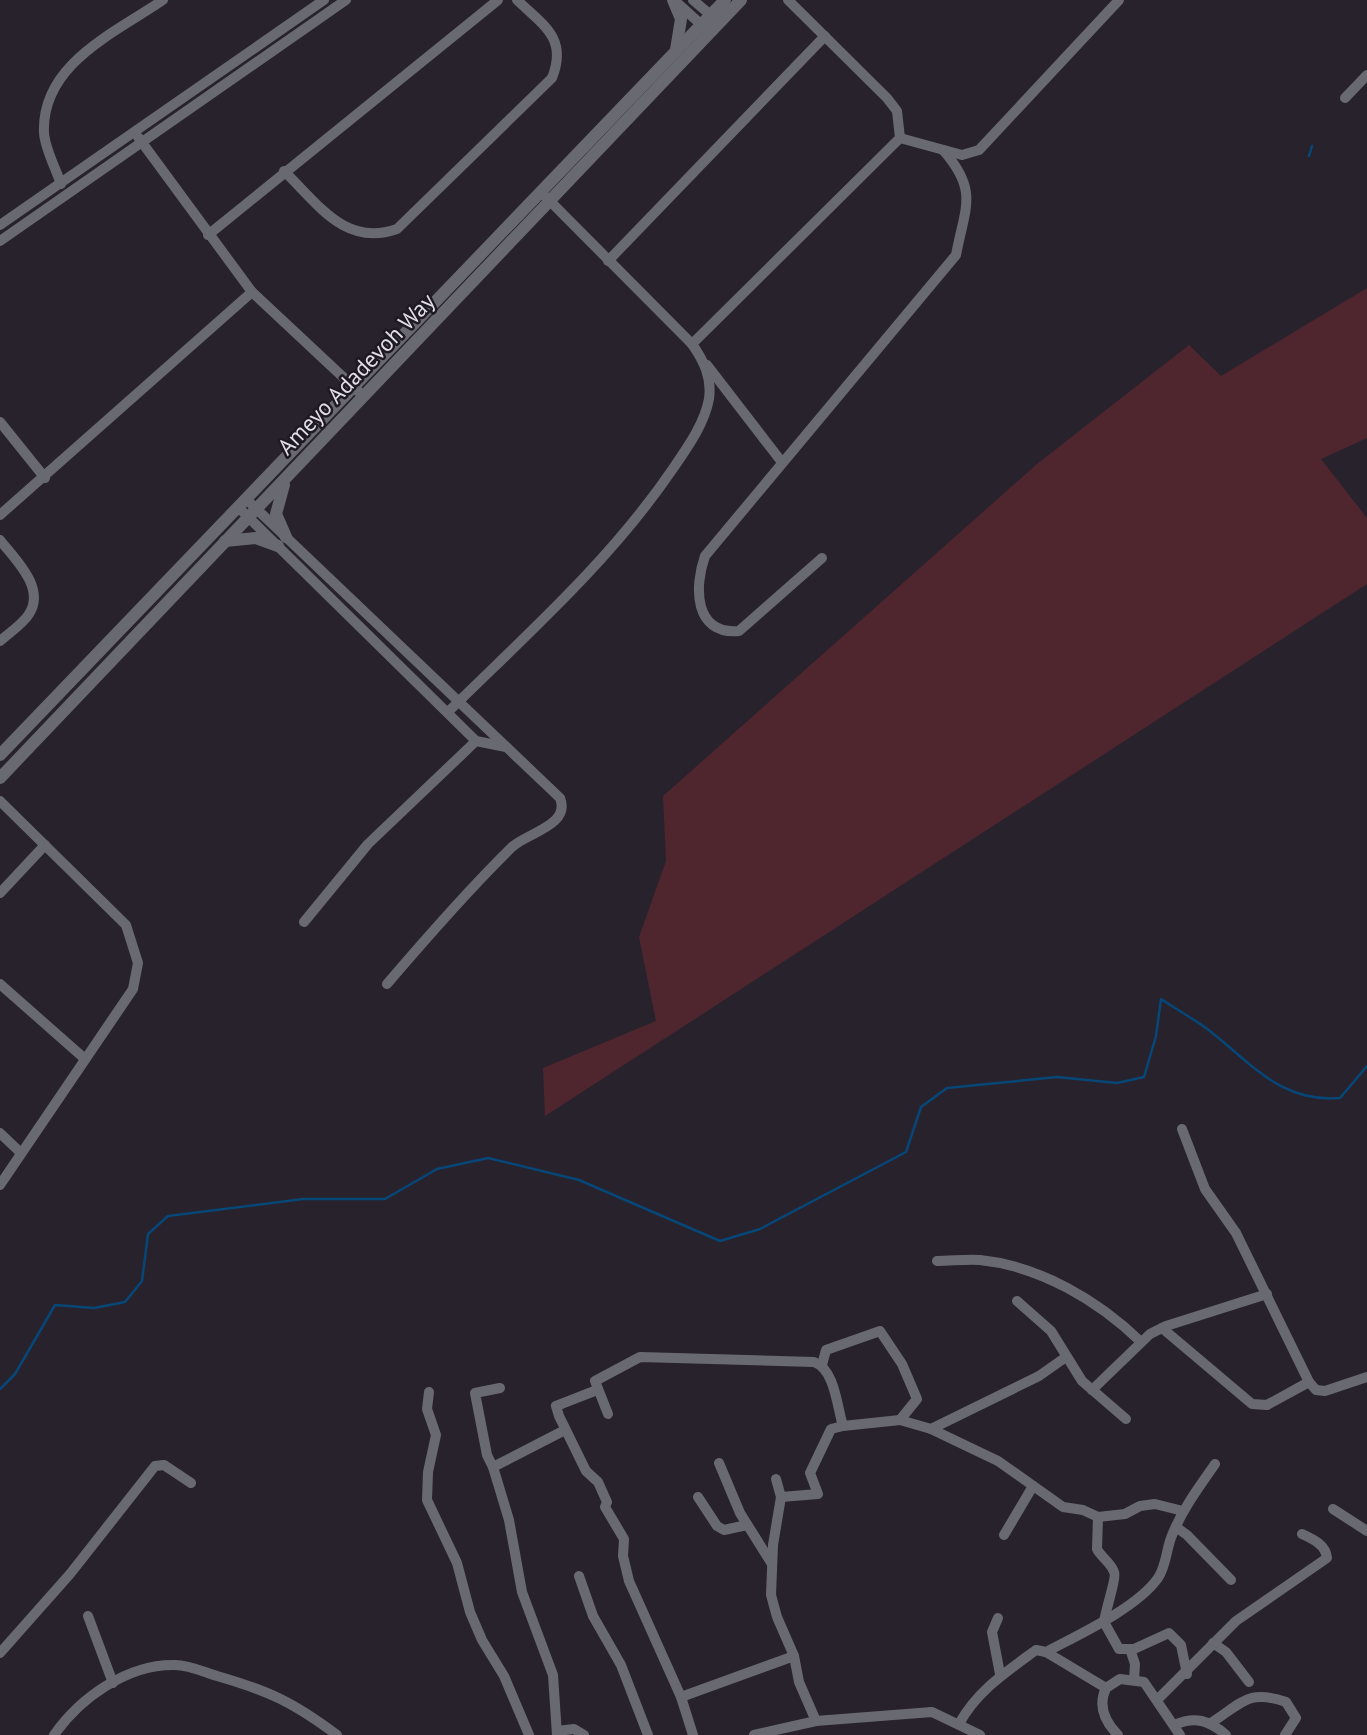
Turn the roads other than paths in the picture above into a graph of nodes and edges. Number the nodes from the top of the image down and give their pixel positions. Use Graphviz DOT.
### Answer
graph roads {
  1 [pos="163,0"];
  2 [pos="324,0"];
  3 [pos="346,0"];
  4 [pos="498,0"];
  5 [pos="517,0"];
  6 [pos="673,0"];
  7 [pos="693,0"];
  8 [pos="725,0"];
  9 [pos="741,0"];
  10 [pos="788,0"];
  11 [pos="1119,0"];
  12 [pos="710,24"];
  13 [pos="825,36"];
  14 [pos="676,51"];
  15 [pos="1367,75"];
  16 [pos="1345,98"];
  17 [pos="134,131"];
  18 [pos="900,138"];
  19 [pos="141,142"];
  20 [pos="943,150"];
  21 [pos="284,171"];
  22 [pos="61,184"];
  23 [pos="545,197"];
  24 [pos="0,225"];
  25 [pos="208,235"];
  26 [pos="0,241"];
  27 [pos="608,261"];
  28 [pos="252,292"];
  29 [pos="692,345"];
  30 [pos="704,361"];
  31 [pos="359,391"];
  32 [pos="0,422"];
  33 [pos="782,461"];
  34 [pos="288,476"];
  35 [pos="45,478"];
  36 [pos="242,503"];
  37 [pos="252,513"];
  38 [pos="0,515"];
  39 [pos="0,540"];
  40 [pos="225,541"];
  41 [pos="282,542"];
  42 [pos="822,558"];
  43 [pos="0,641"];
  44 [pos="458,703"];
  45 [pos="448,712"];
  46 [pos="476,741"];
  47 [pos="507,748"];
  48 [pos="0,755"];
  49 [pos="0,778"];
  50 [pos="0,801"];
  51 [pos="45,845"];
  52 [pos="0,893"];
  53 [pos="304,922"];
  54 [pos="0,984"];
  55 [pos="387,984"];
  56 [pos="85,1059"];
  57 [pos="1182,1129"];
  58 [pos="0,1133"];
  59 [pos="21,1153"];
  60 [pos="0,1185"];
  61 [pos="937,1261"];
  62 [pos="1267,1294"];
  63 [pos="1017,1301"];
  64 [pos="1162,1328"];
  65 [pos="1141,1342"];
  66 [pos="1066,1357"];
  67 [pos="822,1365"];
  68 [pos="1367,1377"];
  69 [pos="1309,1382"];
  70 [pos="500,1388"];
  71 [pos="597,1390"];
  72 [pos="1091,1390"];
  73 [pos="429,1392"];
  74 [pos="608,1414"];
  75 [pos="1126,1419"];
  76 [pos="900,1420"];
  77 [pos="843,1426"];
  78 [pos="931,1429"];
  79 [pos="565,1430"];
  80 [pos="719,1463"];
  81 [pos="1215,1464"];
  82 [pos="493,1467"];
  83 [pos="776,1479"];
  84 [pos="191,1483"];
  85 [pos="1033,1486"];
  86 [pos="698,1497"];
  87 [pos="781,1497"];
  88 [pos="1333,1509"];
  89 [pos="1183,1511"];
  90 [pos="1098,1517"];
  91 [pos="747,1525"];
  92 [pos="1176,1527"];
  93 [pos="1367,1531"];
  94 [pos="1302,1534"];
  95 [pos="1004,1535"];
  96 [pos="772,1564"];
  97 [pos="579,1576"];
  98 [pos="1231,1580"];
  99 [pos="88,1616"];
  100 [pos="998,1618"];
  101 [pos="1104,1622"];
  102 [pos="1213,1643"];
  103 [pos="1130,1649"];
  104 [pos="1046,1652"];
  105 [pos="0,1653"];
  106 [pos="794,1656"];
  107 [pos="1000,1674"];
  108 [pos="1187,1674"];
  109 [pos="1134,1680"];
  110 [pos="1249,1682"];
  111 [pos="113,1683"];
  112 [pos="1107,1688"];
  113 [pos="681,1698"];
  114 [pos="1157,1700"];
  115 [pos="816,1721"];
  116 [pos="1211,1723"];
  117 [pos="1174,1725"];
  118 [pos="965,1729"];
  119 [pos="557,1733"];
  120 [pos="54,1735"];
  121 [pos="337,1735"];
  122 [pos="528,1735"];
  123 [pos="584,1735"];
  124 [pos="648,1735"];
  125 [pos="693,1735"];
  126 [pos="754,1735"];
  127 [pos="980,1735"];
  128 [pos="1118,1735"];
  129 [pos="1180,1735"];
  130 [pos="1226,1735"];
  131 [pos="1285,1735"];
  1 -- 22 [label="street"];
  2 -- 17 [label="street"];
  3 -- 19 [label="street"];
  4 -- 21 [label="street"];
  5 -- 21 [label="street"];
  6 -- 12 [label="street"];
  6 -- 14 [label="street"];
  7 -- 12 [label="street"];
  8 -- 12 [label="street, Ameyo Adadevoh Way"];
  9 -- 12 [label="street, Ameyo Adadevoh Way"];
  10 -- 13 [label="street"];
  11 -- 20 [label="street"];
  12 -- 14 [label="street, Ameyo Adadevoh Way"];
  12 -- 23 [label="street, Ameyo Adadevoh Way"];
  13 -- 18 [label="street"];
  13 -- 27 [label="street"];
  14 -- 23 [label="street, Ameyo Adadevoh Way"];
  15 -- 16 [label="street"];
  17 -- 19 [label="street"];
  17 -- 22 [label="street"];
  18 -- 20 [label="street"];
  18 -- 29 [label="street"];
  19 -- 25 [label="street"];
  19 -- 26 [label="street"];
  20 -- 33 [label="street"];
  21 -- 25 [label="street"];
  22 -- 24 [label="street"];
  23 -- 27 [label="street"];
  23 -- 31 [label="street, Ameyo Adadevoh Way"];
  25 -- 28 [label="street"];
  27 -- 29 [label="street"];
  28 -- 31 [label="street"];
  28 -- 35 [label="street"];
  29 -- 30 [label="street"];
  30 -- 33 [label="street"];
  30 -- 44 [label="street"];
  31 -- 34 [label="street, Ameyo Adadevoh Way"];
  31 -- 36 [label="street, Ameyo Adadevoh Way"];
  32 -- 35 [label="street"];
  33 -- 42 [label="street"];
  34 -- 37 [label="street, Ameyo Adadevoh Way"];
  34 -- 41 [label="street"];
  35 -- 38 [label="street"];
  36 -- 37 [label="street"];
  36 -- 48 [label="street, Ameyo Adadevoh Way"];
  37 -- 40 [label="street, Ameyo Adadevoh Way"];
  37 -- 41 [label="street"];
  39 -- 43 [label="street"];
  40 -- 41 [label="street"];
  40 -- 49 [label="street, Ameyo Adadevoh Way"];
  41 -- 44 [label="street"];
  41 -- 45 [label="street"];
  44 -- 45 [label="street"];
  44 -- 47 [label="street"];
  45 -- 46 [label="street"];
  46 -- 47 [label="street"];
  46 -- 53 [label="street"];
  47 -- 55 [label="street"];
  50 -- 51 [label="street"];
  51 -- 52 [label="street"];
  51 -- 56 [label="street"];
  54 -- 56 [label="street"];
  56 -- 59 [label="street"];
  57 -- 62 [label="street"];
  58 -- 59 [label="street"];
  59 -- 60 [label="street"];
  61 -- 65 [label="street"];
  62 -- 64 [label="street"];
  62 -- 69 [label="street"];
  63 -- 66 [label="street"];
  64 -- 65 [label="street"];
  64 -- 69 [label="street"];
  65 -- 72 [label="street"];
  66 -- 72 [label="street"];
  66 -- 78 [label="street"];
  67 -- 71 [label="street"];
  67 -- 76 [label="street"];
  67 -- 77 [label="street"];
  68 -- 69 [label="street"];
  70 -- 82 [label="street"];
  71 -- 74 [label="street"];
  71 -- 79 [label="street"];
  72 -- 75 [label="street"];
  73 -- 122 [label="street"];
  76 -- 77 [label="street"];
  76 -- 78 [label="street"];
  77 -- 87 [label="street"];
  78 -- 85 [label="street"];
  79 -- 82 [label="street"];
  79 -- 113 [label="street"];
  80 -- 91 [label="street"];
  81 -- 89 [label="street"];
  82 -- 119 [label="street"];
  83 -- 87 [label="street"];
  84 -- 105 [label="street"];
  85 -- 90 [label="street"];
  85 -- 95 [label="street"];
  86 -- 91 [label="street"];
  87 -- 96 [label="street"];
  88 -- 93 [label="street"];
  89 -- 90 [label="street"];
  89 -- 92 [label="street"];
  90 -- 101 [label="street"];
  91 -- 96 [label="street"];
  92 -- 98 [label="street"];
  92 -- 101 [label="street"];
  94 -- 102 [label="street"];
  96 -- 106 [label="street"];
  97 -- 124 [label="street"];
  99 -- 111 [label="street"];
  100 -- 107 [label="street"];
  101 -- 103 [label="street"];
  101 -- 104 [label="street"];
  102 -- 108 [label="street"];
  102 -- 110 [label="street"];
  103 -- 108 [label="street"];
  103 -- 109 [label="street"];
  104 -- 107 [label="street"];
  104 -- 112 [label="street"];
  106 -- 113 [label="street"];
  106 -- 115 [label="street"];
  107 -- 118 [label="street"];
  108 -- 114 [label="street"];
  109 -- 112 [label="street"];
  109 -- 114 [label="street"];
  111 -- 120 [label="street"];
  111 -- 121 [label="street"];
  112 -- 128 [label="street"];
  113 -- 125 [label="street"];
  114 -- 117 [label="street"];
  115 -- 118 [label="street"];
  115 -- 126 [label="street"];
  116 -- 117 [label="street"];
  116 -- 130 [label="street"];
  116 -- 131 [label="street"];
  117 -- 129 [label="street"];
  118 -- 127 [label="street"];
  119 -- 123 [label="street"];
}
